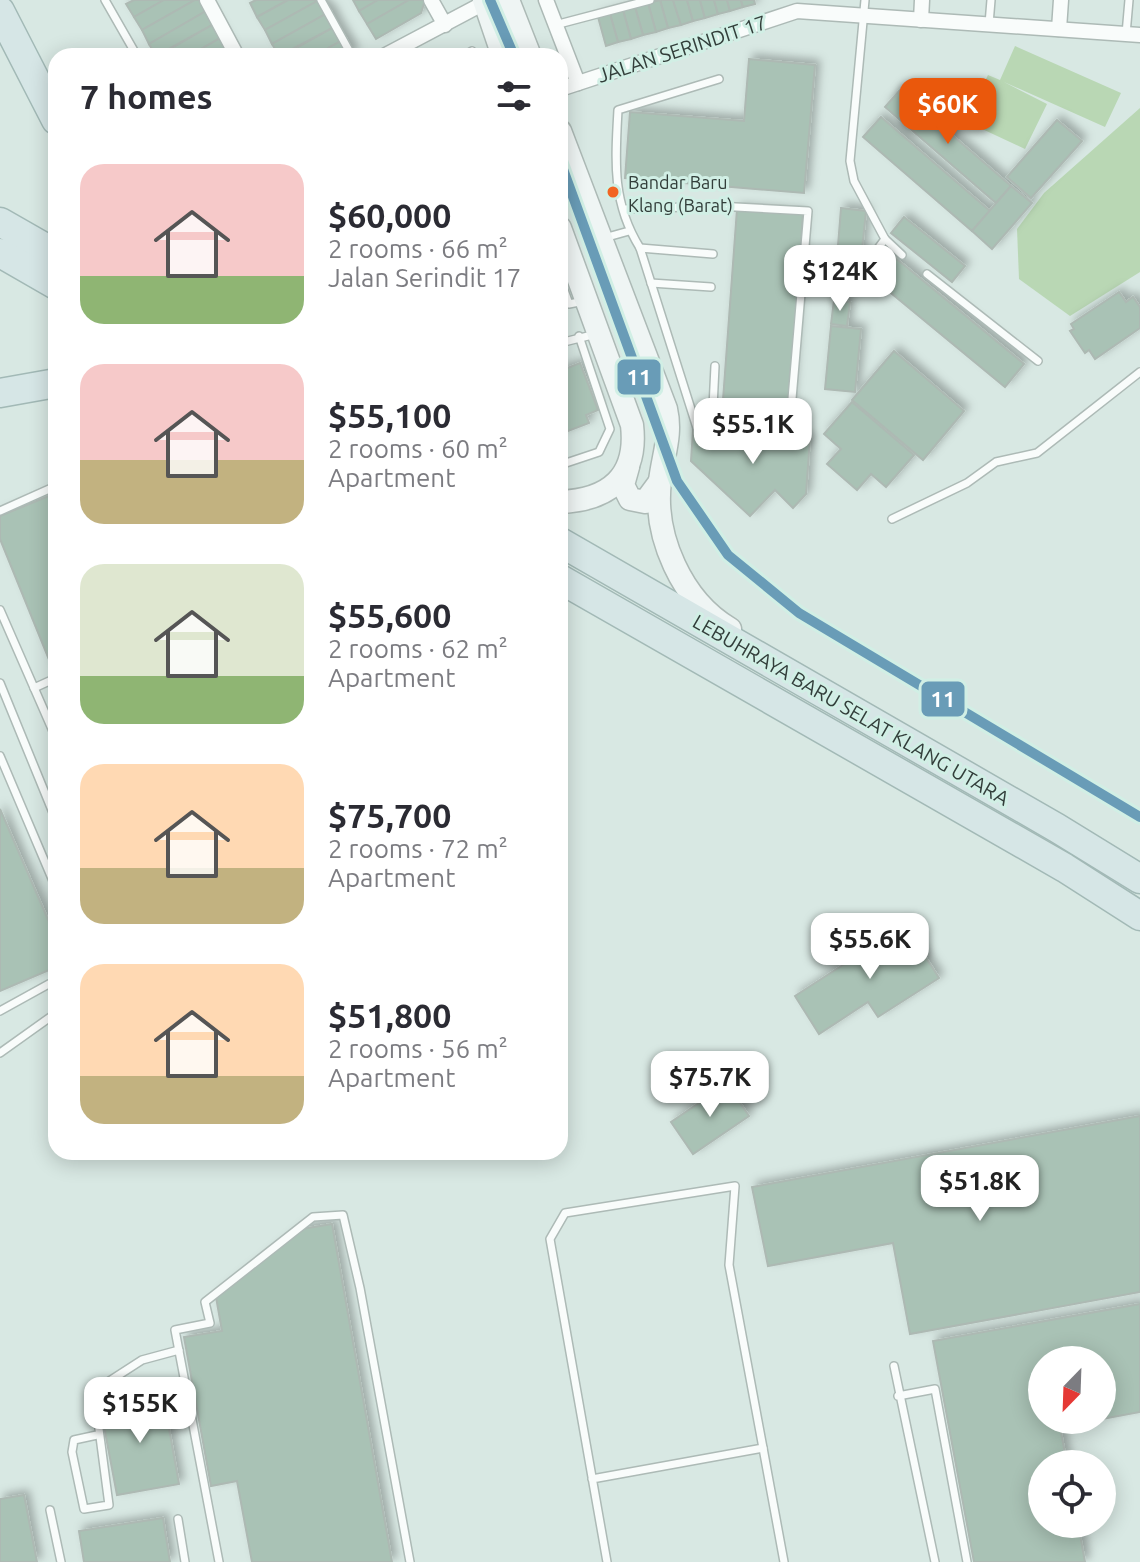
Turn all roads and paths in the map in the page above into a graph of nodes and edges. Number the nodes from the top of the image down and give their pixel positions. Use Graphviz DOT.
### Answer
graph roads {
  1 [pos="105,0"];
  2 [pos="207,0"];
  3 [pos="321,0"];
  4 [pos="431,0"];
  5 [pos="546,0"];
  6 [pos="650,0"];
  7 [pos="865,0"];
  8 [pos="922,0"];
  9 [pos="991,0"];
  10 [pos="1061,0"];
  11 [pos="1129,0"];
  12 [pos="493,1"];
  13 [pos="797,6"];
  14 [pos="0,11"];
  15 [pos="864,16"];
  16 [pos="921,20"];
  17 [pos="989,24"];
  18 [pos="445,25"];
  19 [pos="555,25"];
  20 [pos="1059,29"];
  21 [pos="1133,34"];
  22 [pos="132,48"];
  23 [pos="233,48"];
  24 [pos="348,48"];
  25 [pos="400,48"];
  26 [pos="502,48"];
  27 [pos="525,48"];
  28 [pos="564,48"];
  29 [pos="568,58"];
  30 [pos="719,79"];
  31 [pos="578,83"];
  32 [pos="568,86"];
  33 [pos="48,104"];
  34 [pos="568,152"];
  35 [pos="626,209"];
  36 [pos="0,222"];
  37 [pos="629,231"];
  38 [pos="601,238"];
  39 [pos="885,239"];
  40 [pos="640,248"];
  41 [pos="48,249"];
  42 [pos="568,252"];
  43 [pos="0,253"];
  44 [pos="713,254"];
  45 [pos="902,255"];
  46 [pos="871,258"];
  47 [pos="927,274"];
  48 [pos="48,280"];
  49 [pos="651,283"];
  50 [pos="711,287"];
  51 [pos="568,301"];
  52 [pos="584,301"];
  53 [pos="588,335"];
  54 [pos="568,341"];
  55 [pos="1038,361"];
  56 [pos="715,366"];
  57 [pos="1140,372"];
  58 [pos="48,384"];
  59 [pos="0,393"];
  60 [pos="712,428"];
  61 [pos="568,462"];
  62 [pos="628,467"];
  63 [pos="659,483"];
  64 [pos="48,490"];
  65 [pos="568,501"];
  66 [pos="0,511"];
  67 [pos="892,519"];
  68 [pos="568,547"];
  69 [pos="568,584"];
  70 [pos="0,610"];
  71 [pos="48,682"];
  72 [pos="0,683"];
  73 [pos="34,688"];
  74 [pos="850,711"];
  75 [pos="48,720"];
  76 [pos="0,756"];
  77 [pos="48,800"];
  78 [pos="48,869"];
  79 [pos="1140,879"];
  80 [pos="1139,915"];
  81 [pos="48,984"];
  82 [pos="0,1011"];
  83 [pos="48,1019"];
  84 [pos="0,1053"];
  85 [pos="179,1350"];
  86 [pos="894,1366"];
  87 [pos="898,1396"];
  88 [pos="97,1435"];
  89 [pos="763,1448"];
  90 [pos="592,1479"];
  91 [pos="50,1510"];
  92 [pos="178,1519"];
  93 [pos="61,1562"];
  94 [pos="185,1562"];
  95 [pos="219,1562"];
  96 [pos="410,1562"];
  97 [pos="607,1562"];
  98 [pos="784,1562"];
  99 [pos="935,1562"];
  100 [pos="967,1562"];
  1 -- 22 [label="lane"];
  2 -- 23 [label="street"];
  3 -- 24 [label="lane"];
  4 -- 18 [label="street"];
  5 -- 19 [label="street"];
  6 -- 19 [label="lane"];
  7 -- 15 [label="lane"];
  8 -- 16 [label="street"];
  9 -- 17 [label="lane"];
  10 -- 20 [label="street"];
  11 -- 21 [label="lane"];
  12 -- 18 [label="street"];
  12 -- 26 [label="main road"];
  12 -- 27 [label="main road"];
  13 -- 15 [label="street, JALAN SERINDIT 17"];
  13 -- 31 [label="street, JALAN SERINDIT 17"];
  14 -- 33 [label="highway"];
  15 -- 16 [label="street, JALAN SERINDIT 17"];
  15 -- 39 [label="lane"];
  16 -- 17 [label="street, JALAN SERINDIT 17"];
  17 -- 20 [label="street, JALAN SERINDIT 17"];
  18 -- 25 [label="street"];
  19 -- 28 [label="street"];
  20 -- 21 [label="street, JALAN SERINDIT 17"];
  29 -- 31 [label="street"];
  30 -- 35 [label="lane"];
  31 -- 32 [label="street, JALAN SERINDIT 17"];
  34 -- 38 [label="main road"];
  35 -- 37 [label="lane"];
  35 -- 60 [label="lane"];
  36 -- 41 [label="highway"];
  37 -- 38 [label="lane"];
  37 -- 40 [label="lane"];
  38 -- 63 [label="main road"];
  39 -- 45 [label="lane"];
  39 -- 46 [label="lane"];
  40 -- 44 [label="lane"];
  40 -- 49 [label="lane"];
  42 -- 52 [label="main road"];
  43 -- 48 [label="highway"];
  47 -- 55 [label="lane"];
  49 -- 50 [label="lane"];
  49 -- 60 [label="lane"];
  51 -- 52 [label="lane"];
  52 -- 53 [label="main road"];
  53 -- 54 [label="lane"];
  53 -- 61 [label="lane"];
  53 -- 62 [label="main road"];
  56 -- 60 [label="lane"];
  57 -- 67 [label="lane"];
  58 -- 59 [label="highway"];
  62 -- 63 [label="main road"];
  62 -- 65 [label="main road"];
  63 -- 74 [label="main road"];
  64 -- 66 [label="lane"];
  68 -- 74 [label="highway, LEBUHRAYA BARU SELAT KLANG UTARA"];
  69 -- 80 [label="highway, LEBUHRAYA BARU SELAT KLANG UTARA"];
  70 -- 73 [label="lane"];
  71 -- 73 [label="lane"];
  72 -- 77 [label="lane"];
  73 -- 75 [label="lane"];
  74 -- 79 [label="highway, LEBUHRAYA BARU SELAT KLANG UTARA"];
  76 -- 78 [label="lane"];
  81 -- 82 [label="lane"];
  83 -- 84 [label="lane"];
  85 -- 88 [label="lane"];
  85 -- 95 [label="lane"];
  85 -- 96 [label="lane"];
  86 -- 87 [label="lane"];
  87 -- 99 [label="lane"];
  87 -- 100 [label="lane"];
  88 -- 88 [label="lane"];
  89 -- 90 [label="lane"];
  89 -- 90 [label="lane"];
  89 -- 98 [label="lane"];
  90 -- 97 [label="lane"];
  91 -- 93 [label="lane"];
  92 -- 94 [label="lane"];
}
